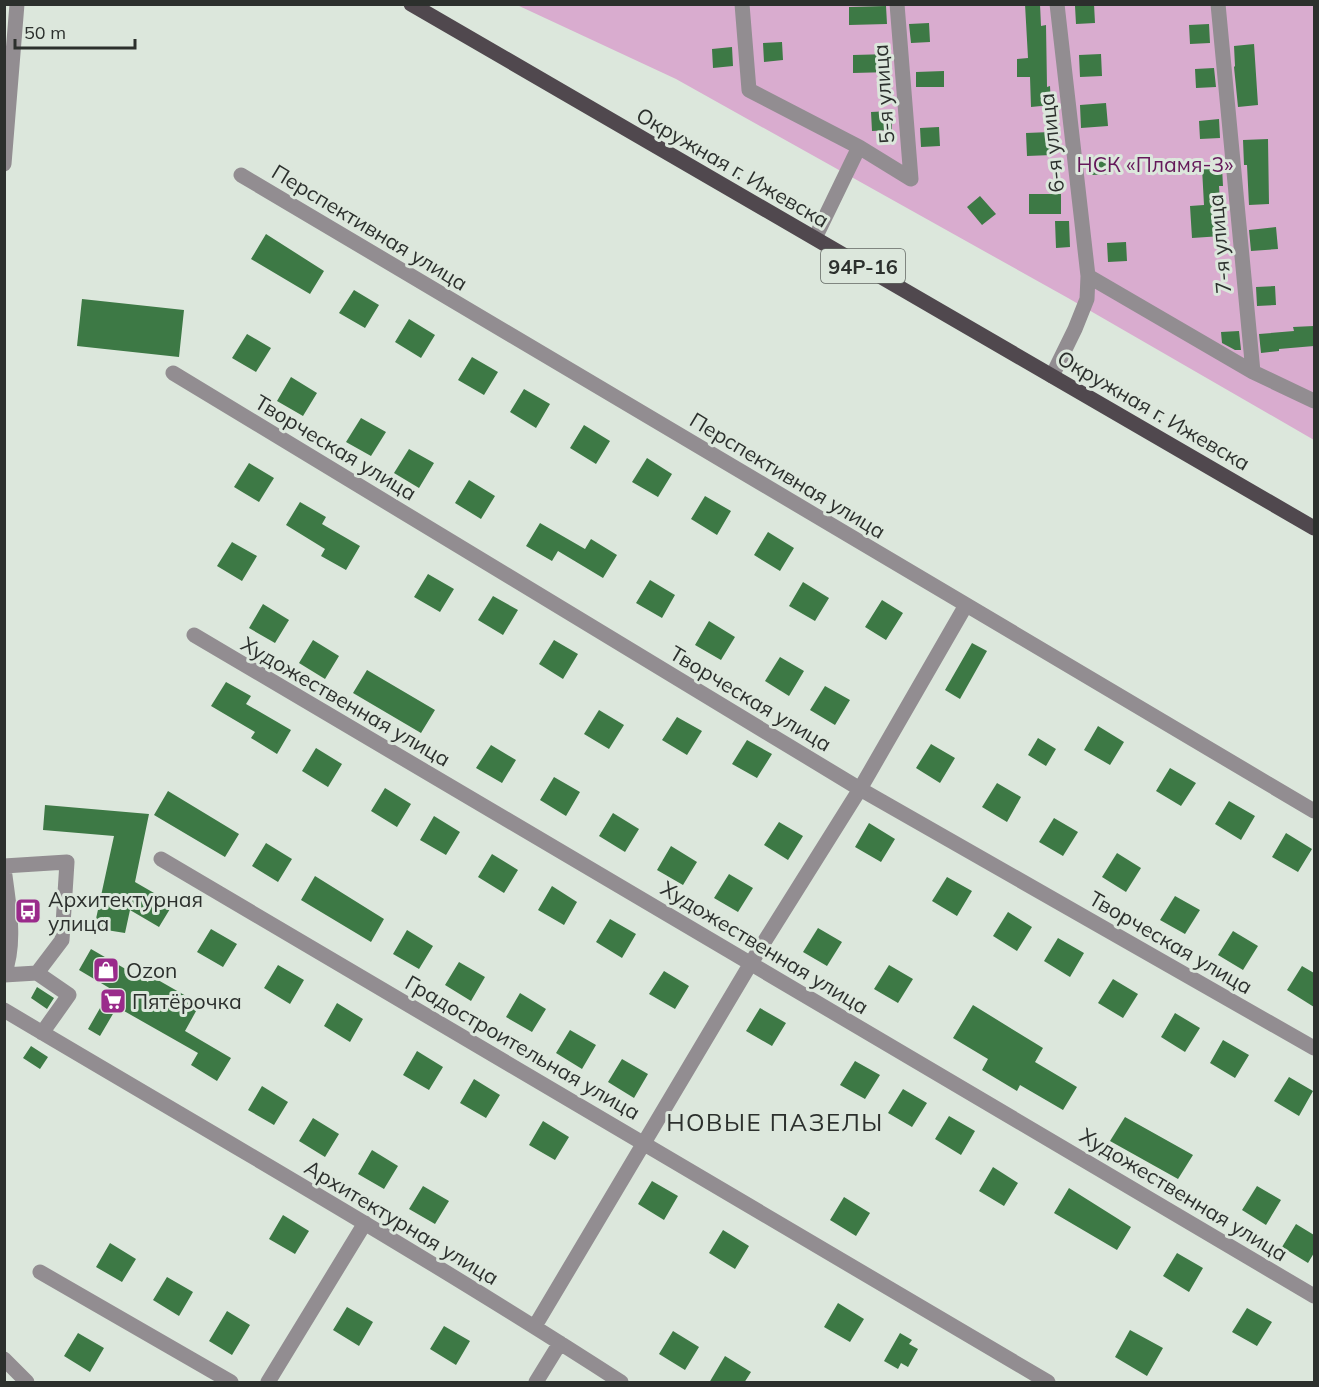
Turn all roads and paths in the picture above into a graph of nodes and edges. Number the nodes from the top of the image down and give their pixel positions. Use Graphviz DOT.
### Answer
graph roads {
  1 [pos="411,4"];
  2 [pos="742,4"];
  3 [pos="897,4"];
  4 [pos="1057,4"];
  5 [pos="1218,4"];
  6 [pos="12,12"];
  7 [pos="859,147"];
  8 [pos="4,164"];
  9 [pos="241,175"];
  10 [pos="815,238"];
  11 [pos="1088,276"];
  12 [pos="1253,372"];
  13 [pos="173,373"];
  14 [pos="1052,376"];
  15 [pos="1314,401"];
  16 [pos="1314,528"];
  17 [pos="966,605"];
  18 [pos="194,635"];
  19 [pos="860,789"];
  20 [pos="1314,811"];
  21 [pos="161,859"];
  22 [pos="4,867"];
  23 [pos="751,963"];
  24 [pos="37,973"];
  25 [pos="4,975"];
  26 [pos="4,1010"];
  27 [pos="42,1033"];
  28 [pos="1314,1048"];
  29 [pos="644,1142"];
  30 [pos="365,1223"];
  31 [pos="40,1272"];
  32 [pos="1314,1296"];
  33 [pos="535,1326"];
  34 [pos="560,1343"];
  35 [pos="4,1359"];
  36 [pos="27,1383"];
  37 [pos="231,1383"];
  38 [pos="268,1383"];
  39 [pos="536,1383"];
  40 [pos="621,1383"];
  41 [pos="1048,1383"];
  1 -- 10 [label="main road, Окружная г. Ижевска / 94Р-16"];
  2 -- 7 [label="street"];
  3 -- 7 [label="street, 5-я улица"];
  4 -- 11 [label="street, 6-я улица"];
  5 -- 12 [label="street, 7-я улица"];
  6 -- 8 [label="street"];
  7 -- 10 [label="street"];
  9 -- 17 [label="street, Перспективная улица"];
  10 -- 14 [label="main road, Окружная г. Ижевска / 94Р-16"];
  11 -- 12 [label="street"];
  11 -- 14 [label="street, 6-я улица"];
  12 -- 15 [label="street"];
  13 -- 19 [label="street, Творческая улица"];
  14 -- 16 [label="main road, Окружная г. Ижевска / 94Р-16"];
  17 -- 19 [label="street"];
  17 -- 20 [label="street, Перспективная улица"];
  18 -- 23 [label="street, Художественная улица"];
  19 -- 23 [label="street"];
  19 -- 28 [label="street, Творческая улица"];
  21 -- 29 [label="street, Градостроительная улица"];
  22 -- 24 [label="street"];
  22 -- 25 [label="street"];
  23 -- 29 [label="street"];
  23 -- 32 [label="street, Художественная улица"];
  24 -- 25 [label="street"];
  24 -- 27 [label="street"];
  26 -- 27 [label="street, Архитектурная улица"];
  27 -- 30 [label="street, Архитектурная улица"];
  29 -- 33 [label="street"];
  29 -- 41 [label="street, Градостроительная улица"];
  30 -- 33 [label="street, Архитектурная улица"];
  30 -- 38 [label="street"];
  31 -- 37 [label="street"];
  33 -- 34 [label="street, Архитектурная улица"];
  34 -- 39 [label="street"];
  34 -- 40 [label="street, Архитектурная улица"];
  35 -- 36 [label="street"];
}
